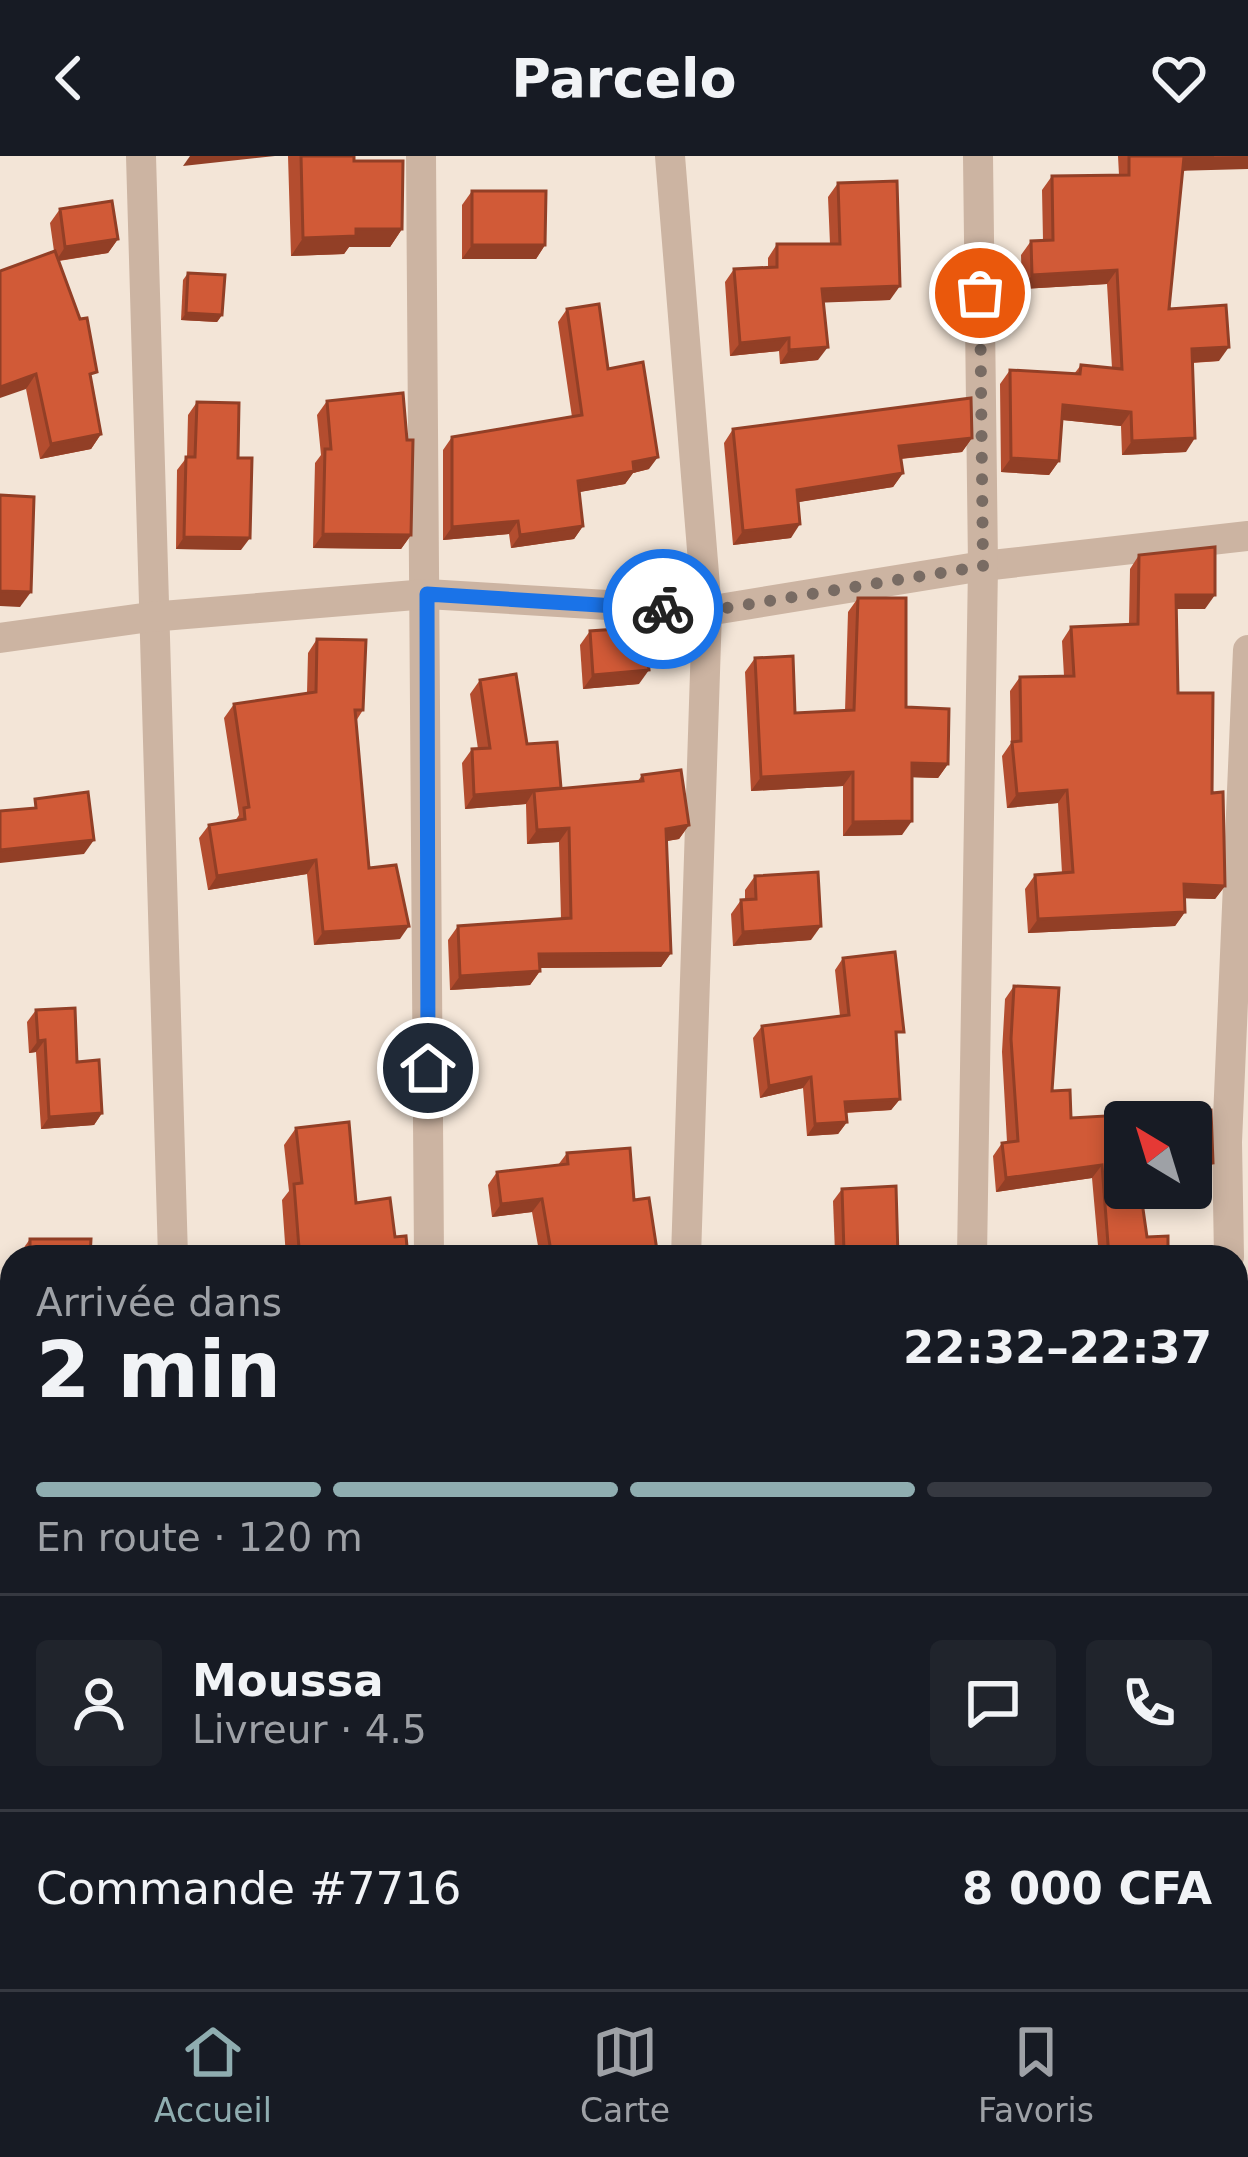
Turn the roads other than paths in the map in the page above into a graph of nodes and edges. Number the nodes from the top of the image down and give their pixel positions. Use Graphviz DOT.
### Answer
graph roads {
  1 [pos="140,156"];
  2 [pos="421,156"];
  3 [pos="670,156"];
  4 [pos="978,156"];
  5 [pos="1248,536"];
  6 [pos="983,566"];
  7 [pos="427,594"];
  8 [pos="707,611"];
  9 [pos="150,616"];
  10 [pos="0,638"];
  11 [pos="1248,650"];
  12 [pos="173,1245"];
  13 [pos="429,1245"];
  14 [pos="686,1245"];
  15 [pos="971,1245"];
  16 [pos="1229,1245"];
  1 -- 9 [label="street"];
  2 -- 7 [label="street"];
  3 -- 8 [label="street"];
  4 -- 6 [label="street"];
  5 -- 6 [label="street"];
  6 -- 8 [label="street"];
  6 -- 15 [label="street"];
  7 -- 8 [label="street"];
  7 -- 9 [label="street"];
  7 -- 13 [label="street"];
  8 -- 14 [label="street"];
  9 -- 10 [label="street"];
  9 -- 12 [label="street"];
  11 -- 16 [label="street"];
}
